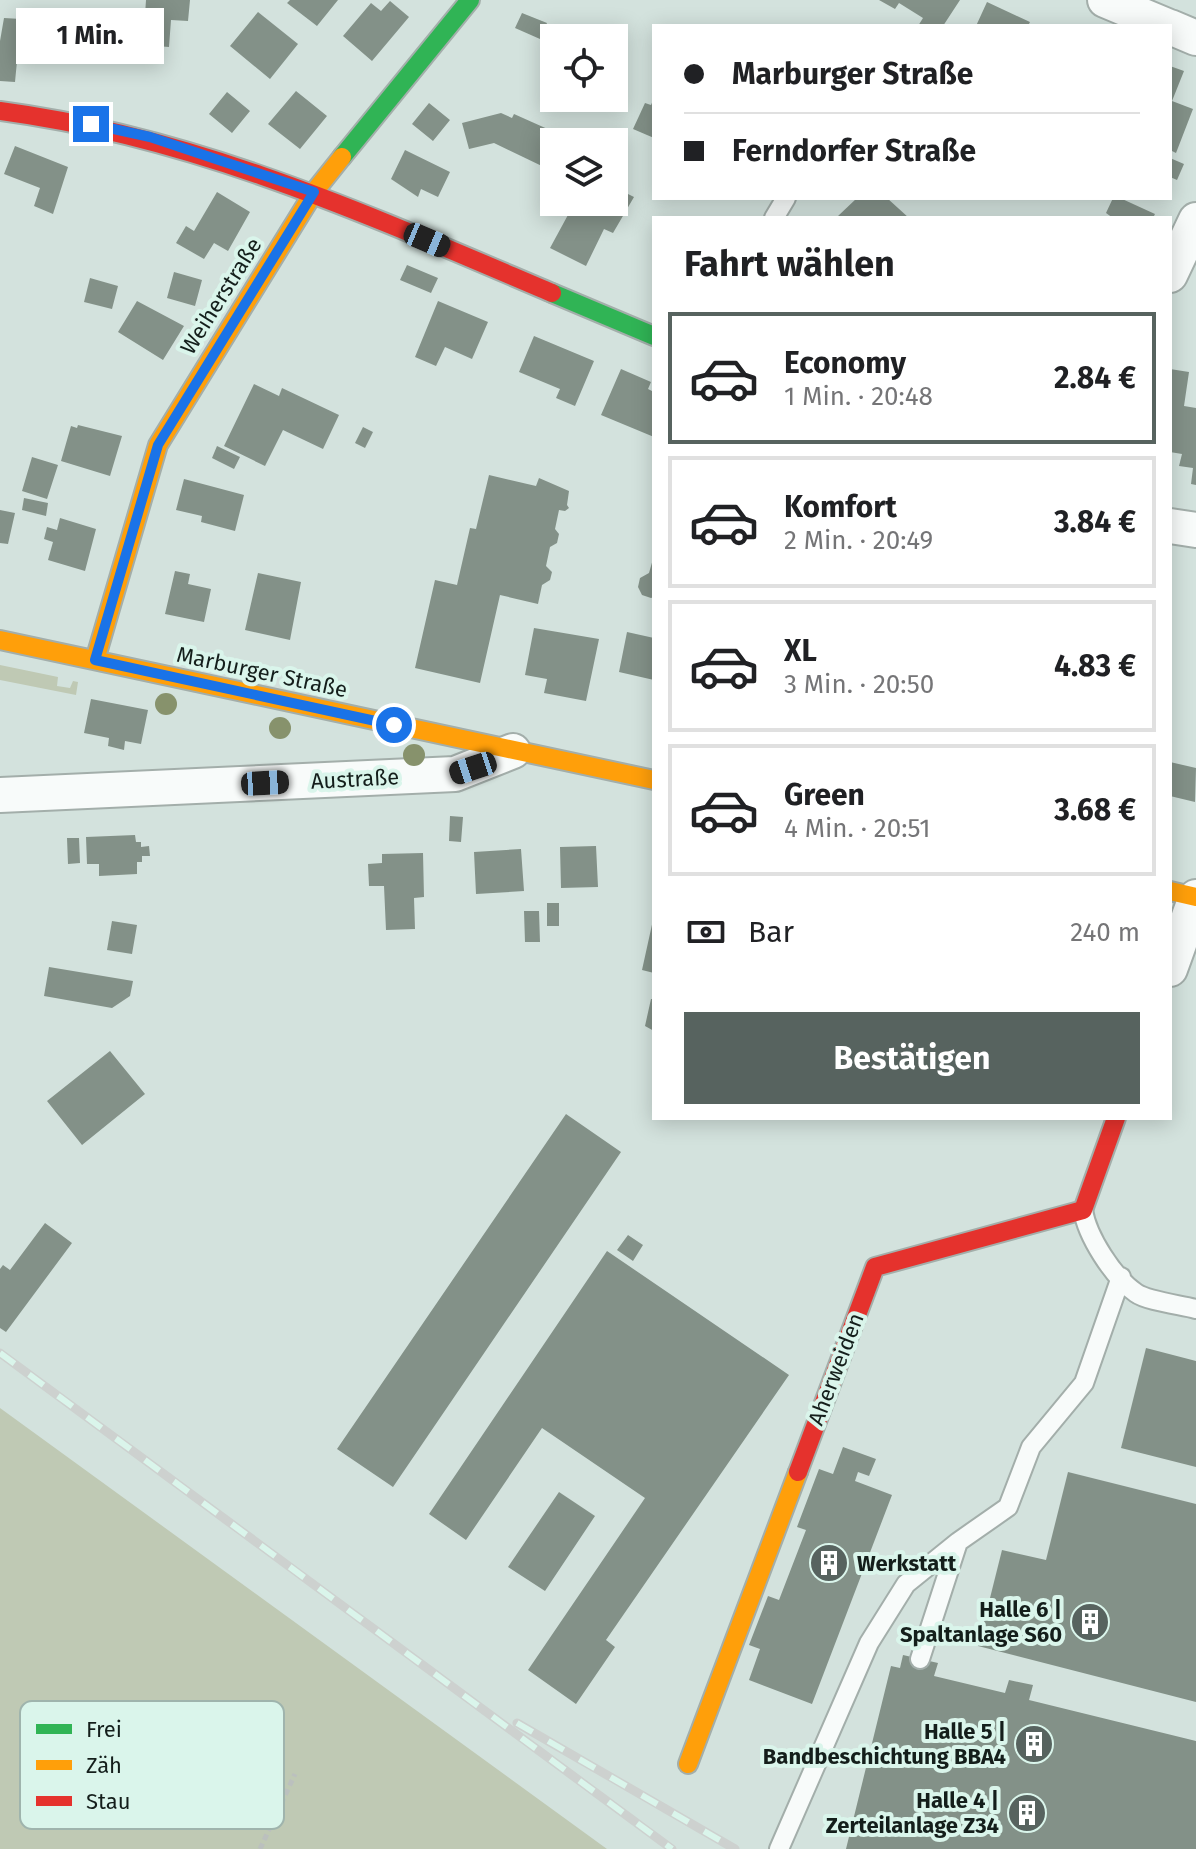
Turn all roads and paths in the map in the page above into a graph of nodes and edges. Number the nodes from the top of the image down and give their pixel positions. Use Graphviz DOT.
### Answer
graph roads {
  1 [pos="470,0"];
  2 [pos="1105,0"];
  3 [pos="1162,24"];
  4 [pos="1172,28"];
  5 [pos="1196,38"];
  6 [pos="0,111"];
  7 [pos="314,192"];
  8 [pos="1196,220"];
  9 [pos="1172,271"];
  10 [pos="652,335"];
  11 [pos="1172,526"];
  12 [pos="1196,530"];
  13 [pos="0,640"];
  14 [pos="95,660"];
  15 [pos="513,751"];
  16 [pos="652,780"];
  17 [pos="0,795"];
  18 [pos="1172,891"];
  19 [pos="1196,897"];
  20 [pos="1172,963"];
  21 [pos="1115,1120"];
  22 [pos="1083,1210"];
  23 [pos="1121,1277"];
  24 [pos="1196,1309"];
  25 [pos="958,1542"];
  26 [pos="920,1659"];
  27 [pos="688,1764"];
  28 [pos="295,1774"];
  29 [pos="284,1798"];
  30 [pos="269,1829"];
  31 [pos="260,1849"];
  32 [pos="779,1849"];
  1 -- 7 [label="street, Weiherstraße"];
  2 -- 3 [label="street"];
  4 -- 5 [label="street"];
  6 -- 7 [label="street"];
  7 -- 10 [label="street"];
  7 -- 14 [label="street, Weiherstraße"];
  8 -- 9 [label="street"];
  11 -- 12 [label="street"];
  13 -- 14 [label="street, Marburger Straße"];
  14 -- 15 [label="street, Marburger Straße"];
  15 -- 16 [label="street, Marburger Straße"];
  15 -- 17 [label="street, Austraße"];
  18 -- 19 [label="street"];
  19 -- 20 [label="street"];
  21 -- 22 [label="street"];
  22 -- 23 [label="lane"];
  22 -- 27 [label="street, Aherweiden"];
  23 -- 24 [label="lane"];
  23 -- 25 [label="lane"];
  25 -- 26 [label="lane"];
  25 -- 32 [label="lane"];
  28 -- 29 [label="path"];
  30 -- 31 [label="path"];
}
